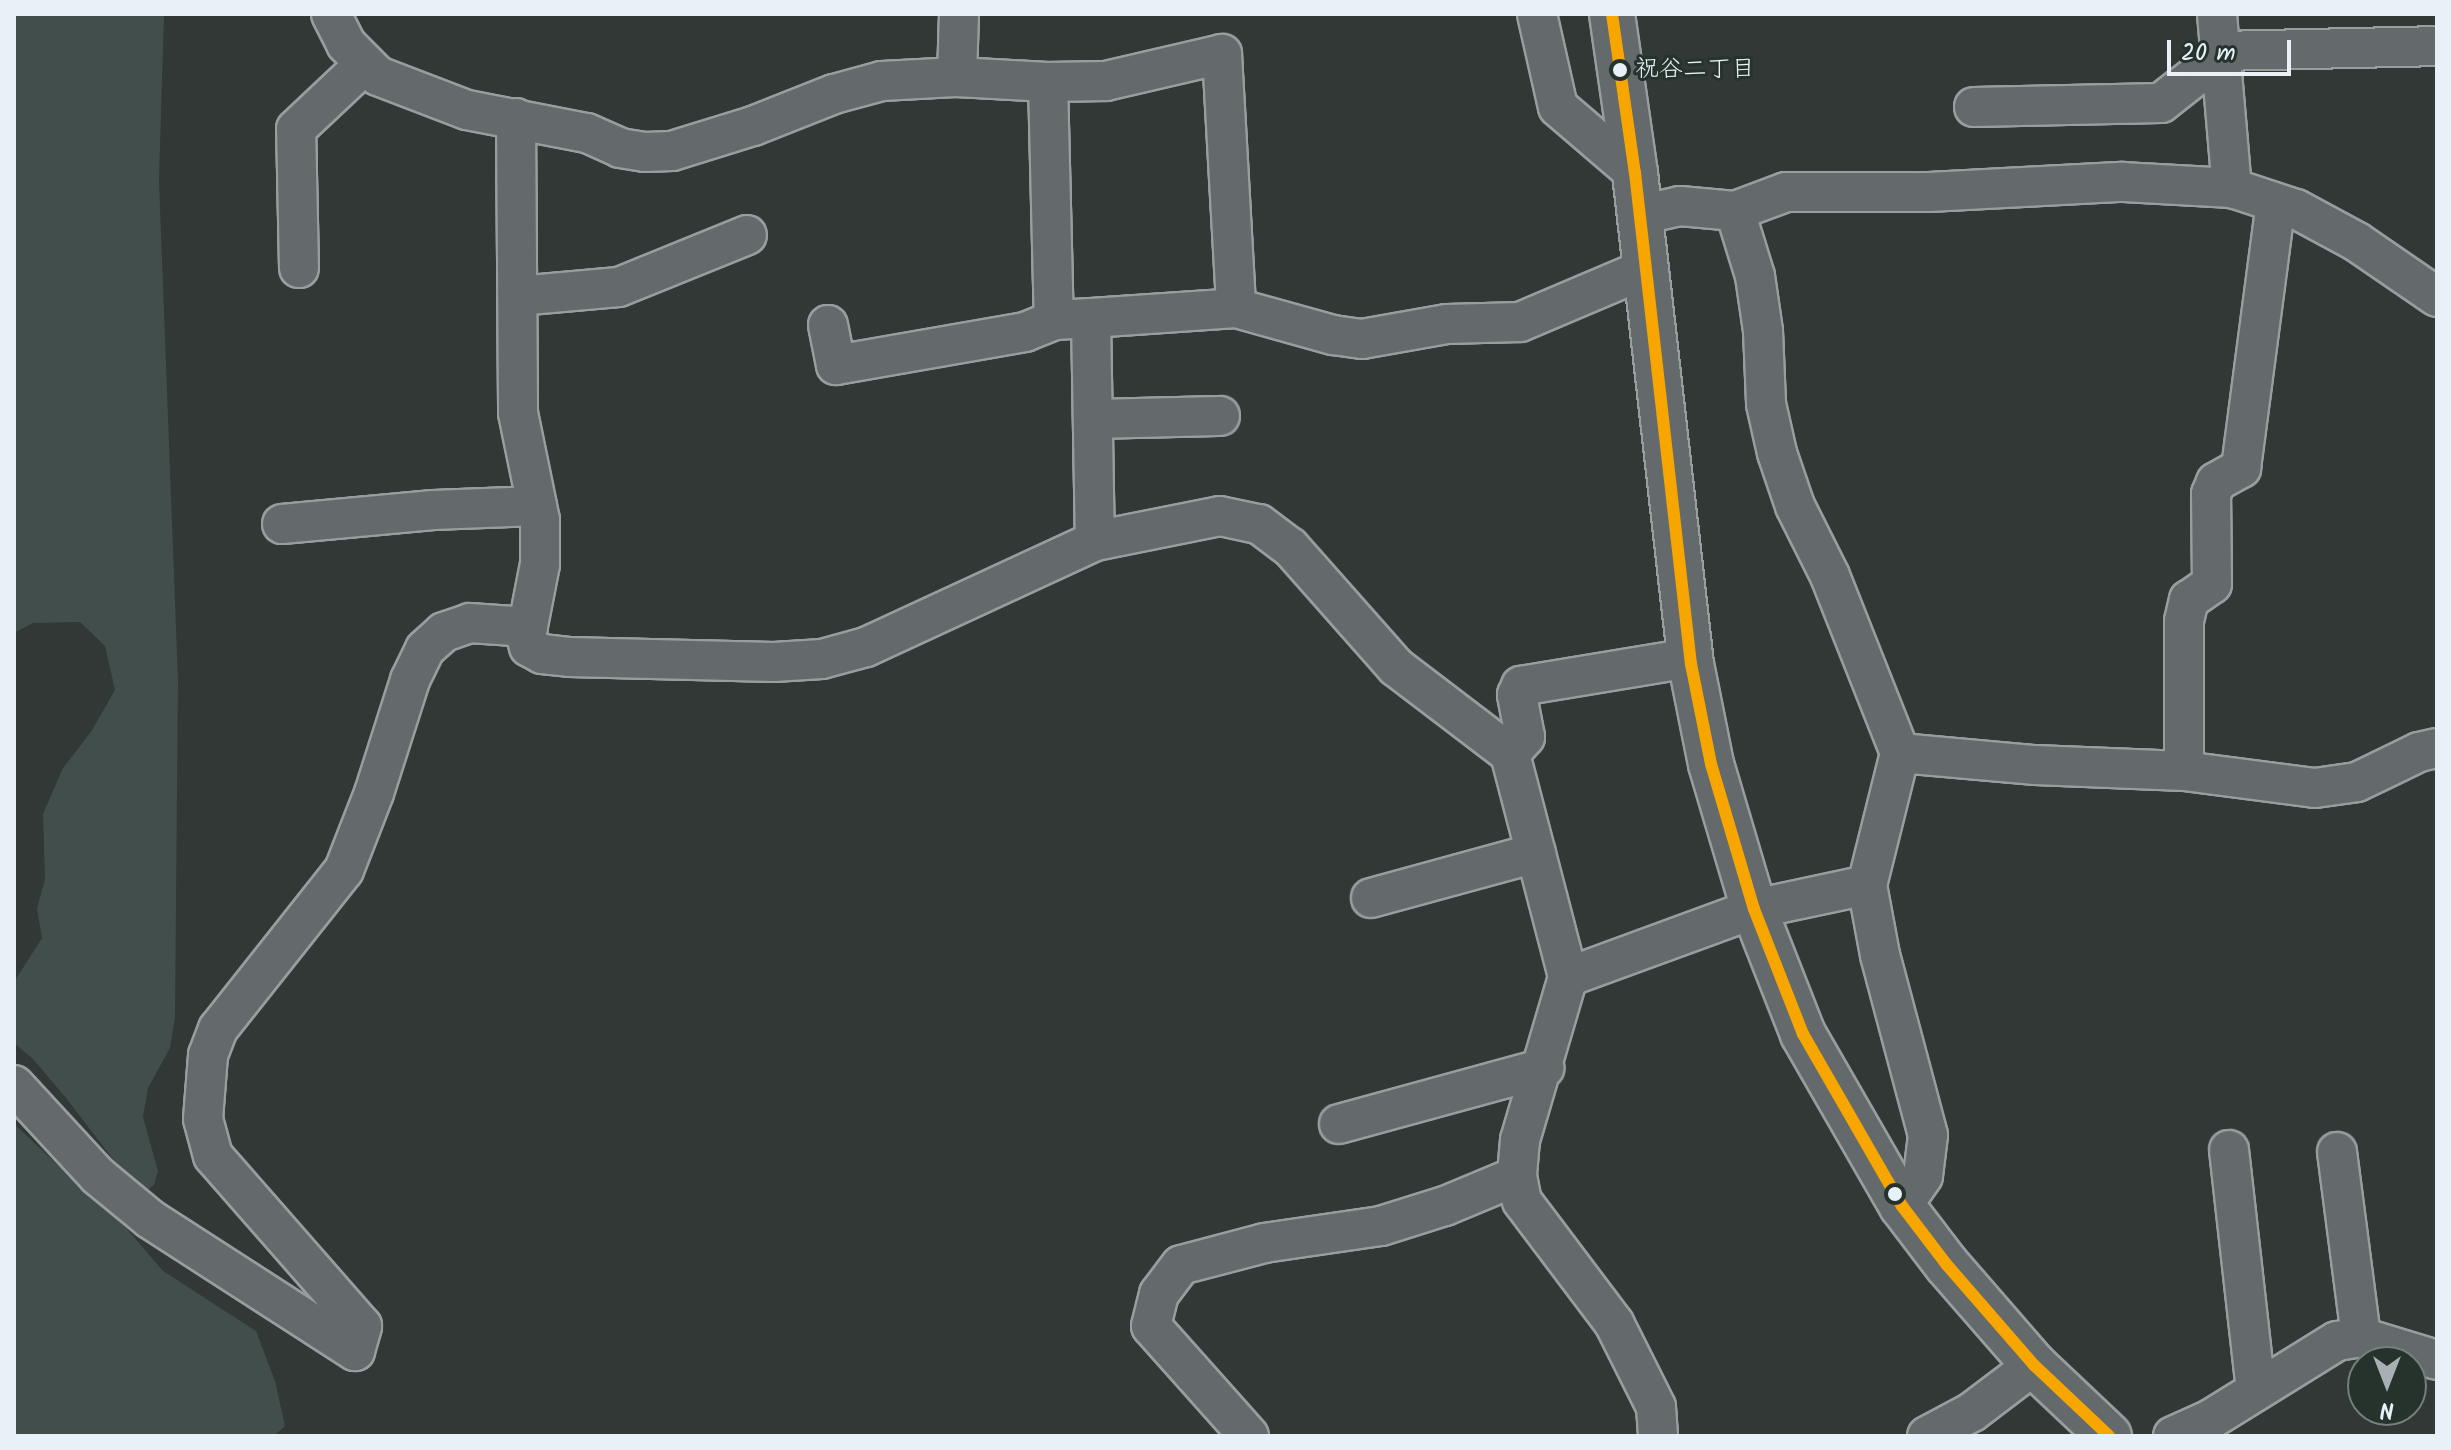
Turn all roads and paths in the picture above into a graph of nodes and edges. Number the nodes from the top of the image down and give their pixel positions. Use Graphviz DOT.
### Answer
graph roads {
  1 [pos="331,14"];
  2 [pos="959,14"];
  3 [pos="1537,14"];
  4 [pos="1612,14"];
  5 [pos="2220,43"];
  6 [pos="2437,46"];
  7 [pos="365,64"];
  8 [pos="957,77"];
  9 [pos="1048,82"];
  10 [pos="1974,107"];
  11 [pos="516,118"];
  12 [pos="2232,188"];
  13 [pos="1637,194"];
  14 [pos="2276,203"];
  15 [pos="1735,211"];
  16 [pos="747,235"];
  17 [pos="299,268"];
  18 [pos="1645,269"];
  19 [pos="518,296"];
  20 [pos="2437,297"];
  21 [pos="1236,308"];
  22 [pos="1091,318"];
  23 [pos="1054,320"];
  24 [pos="828,325"];
  25 [pos="1220,416"];
  26 [pos="1093,419"];
  27 [pos="537,506"];
  28 [pos="282,524"];
  29 [pos="1095,541"];
  30 [pos="528,627"];
  31 [pos="1691,658"];
  32 [pos="2437,748"];
  33 [pos="1900,753"];
  34 [pos="1510,754"];
  35 [pos="2184,771"];
  36 [pos="1536,853"];
  37 [pos="1867,885"];
  38 [pos="1371,898"];
  39 [pos="1754,909"];
  40 [pos="1568,977"];
  41 [pos="1544,1068"];
  42 [pos="14,1085"];
  43 [pos="1339,1124"];
  44 [pos="2229,1150"];
  45 [pos="2337,1152"];
  46 [pos="1517,1176"];
  47 [pos="1902,1206"];
  48 [pos="2361,1337"];
  49 [pos="2437,1360"];
  50 [pos="2034,1365"];
  51 [pos="2256,1389"];
  52 [pos="1249,1436"];
  53 [pos="1658,1436"];
  54 [pos="1927,1436"];
  55 [pos="2109,1436"];
  56 [pos="2173,1436"];
  1 -- 7 [label="street"];
  2 -- 8 [label="street"];
  3 -- 13 [label="street"];
  4 -- 13 [label="main road"];
  5 -- 6 [label="street"];
  5 -- 10 [label="street"];
  5 -- 12 [label="street"];
  7 -- 11 [label="street"];
  7 -- 17 [label="street"];
  8 -- 9 [label="street"];
  8 -- 11 [label="street"];
  9 -- 21 [label="street"];
  9 -- 23 [label="street"];
  11 -- 19 [label="street"];
  12 -- 14 [label="street"];
  12 -- 15 [label="street"];
  13 -- 15 [label="street"];
  13 -- 18 [label="main road"];
  14 -- 20 [label="street"];
  14 -- 35 [label="street"];
  15 -- 33 [label="street"];
  16 -- 19 [label="street"];
  18 -- 21 [label="street"];
  18 -- 31 [label="main road"];
  19 -- 27 [label="street"];
  21 -- 22 [label="street"];
  22 -- 23 [label="street"];
  22 -- 26 [label="street"];
  23 -- 24 [label="street"];
  25 -- 26 [label="street"];
  26 -- 29 [label="street"];
  27 -- 28 [label="street"];
  27 -- 30 [label="street"];
  29 -- 30 [label="street"];
  29 -- 34 [label="street"];
  30 -- 42 [label="street"];
  31 -- 34 [label="street"];
  31 -- 39 [label="main road"];
  32 -- 35 [label="street"];
  33 -- 35 [label="street"];
  33 -- 37 [label="street"];
  34 -- 36 [label="street"];
  36 -- 38 [label="street"];
  36 -- 40 [label="street"];
  37 -- 39 [label="street"];
  37 -- 47 [label="street"];
  39 -- 40 [label="street"];
  39 -- 47 [label="main road"];
  40 -- 41 [label="street"];
  41 -- 43 [label="street"];
  41 -- 46 [label="street"];
  44 -- 51 [label="street"];
  45 -- 48 [label="street"];
  46 -- 52 [label="street"];
  46 -- 53 [label="street"];
  47 -- 50 [label="main road"];
  48 -- 49 [label="street"];
  48 -- 51 [label="street"];
  50 -- 54 [label="street"];
  50 -- 55 [label="main road"];
  51 -- 56 [label="street"];
}
